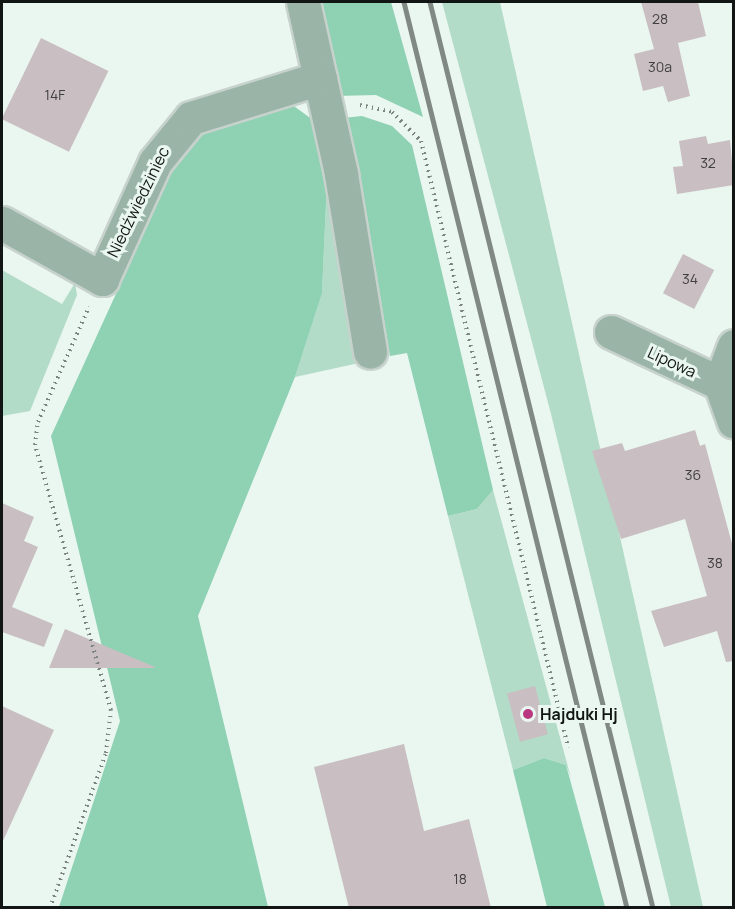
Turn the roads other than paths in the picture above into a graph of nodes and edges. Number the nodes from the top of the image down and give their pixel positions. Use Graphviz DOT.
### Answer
graph roads {
  1 [pos="303,2"];
  2 [pos="320,78"];
  3 [pos="2,223"];
  4 [pos="611,332"];
  5 [pos="734,346"];
  6 [pos="370,352"];
  7 [pos="727,386"];
  8 [pos="734,422"];
  1 -- 2 [label="street"];
  2 -- 3 [label="street, Niedźwiedziniec"];
  2 -- 6 [label="street"];
  4 -- 7 [label="street, Lipowa"];
  5 -- 7 [label="street"];
  7 -- 8 [label="street"];
}
